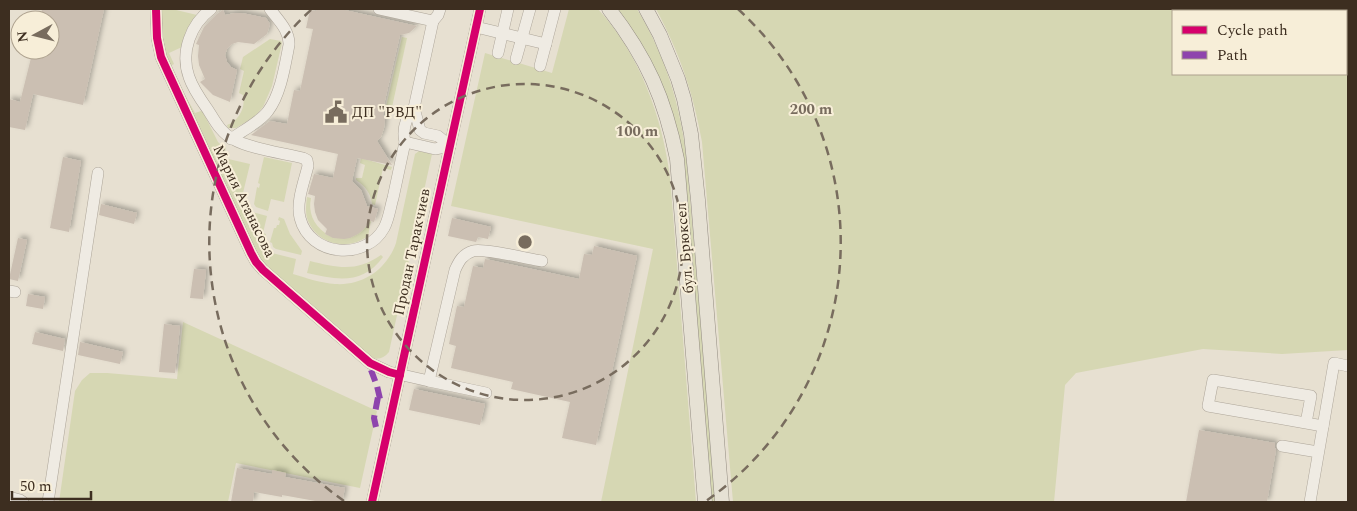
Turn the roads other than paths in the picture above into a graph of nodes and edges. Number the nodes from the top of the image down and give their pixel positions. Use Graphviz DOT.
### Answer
graph roads {
  1 [pos="156,9"];
  2 [pos="211,9"];
  3 [pos="270,9"];
  4 [pos="379,9"];
  5 [pos="440,9"];
  6 [pos="480,9"];
  7 [pos="508,9"];
  8 [pos="530,9"];
  9 [pos="555,9"];
  10 [pos="609,9"];
  11 [pos="646,9"];
  12 [pos="433,21"];
  13 [pos="476,27"];
  14 [pos="502,34"];
  15 [pos="522,38"];
  16 [pos="546,44"];
  17 [pos="498,53"];
  18 [pos="516,59"];
  19 [pos="540,66"];
  20 [pos="190,82"];
  21 [pos="176,89"];
  22 [pos="414,108"];
  23 [pos="231,138"];
  24 [pos="405,142"];
  25 [pos="450,146"];
  26 [pos="98,173"];
  27 [pos="542,261"];
  28 [pos="1348,366"];
  29 [pos="400,375"];
  30 [pos="429,381"];
  31 [pos="486,393"];
  32 [pos="1306,423"];
  33 [pos="1323,426"];
  34 [pos="1282,446"];
  35 [pos="1318,452"];
  36 [pos="9,497"];
  37 [pos="23,502"];
  38 [pos="48,502"];
  39 [pos="372,502"];
  40 [pos="705,502"];
  41 [pos="722,502"];
  42 [pos="1310,502"];
  1 -- 21 [label="street, Мария Атанасова"];
  2 -- 20 [label="street"];
  3 -- 23 [label="street"];
  4 -- 12 [label="street"];
  5 -- 12 [label="street"];
  6 -- 13 [label="street, Продан Таракчиев"];
  7 -- 14 [label="street"];
  8 -- 15 [label="street"];
  9 -- 16 [label="street"];
  10 -- 40 [label="main road, бул. Брюксел"];
  11 -- 41 [label="main road, бул. Брюксел"];
  12 -- 22 [label="street"];
  13 -- 14 [label="street"];
  13 -- 25 [label="street, Продан Таракчиев"];
  14 -- 15 [label="street"];
  14 -- 17 [label="street"];
  15 -- 16 [label="street"];
  15 -- 18 [label="street"];
  16 -- 19 [label="street"];
  20 -- 21 [label="street"];
  20 -- 23 [label="street"];
  21 -- 29 [label="street, Мария Атанасова"];
  22 -- 24 [label="street"];
  22 -- 25 [label="street"];
  23 -- 24 [label="street"];
  24 -- 25 [label="street"];
  25 -- 29 [label="street, Продан Таракчиев"];
  26 -- 38 [label="street"];
  27 -- 30 [label="street"];
  28 -- 33 [label="street"];
  29 -- 30 [label="street, Мария Атанасова"];
  29 -- 39 [label="street, Продан Таракчиев"];
  30 -- 31 [label="street, Мария Атанасова"];
  32 -- 32 [label="street"];
  32 -- 33 [label="street"];
  33 -- 35 [label="street"];
  34 -- 35 [label="street"];
  35 -- 42 [label="street"];
  36 -- 37 [label="street"];
}
